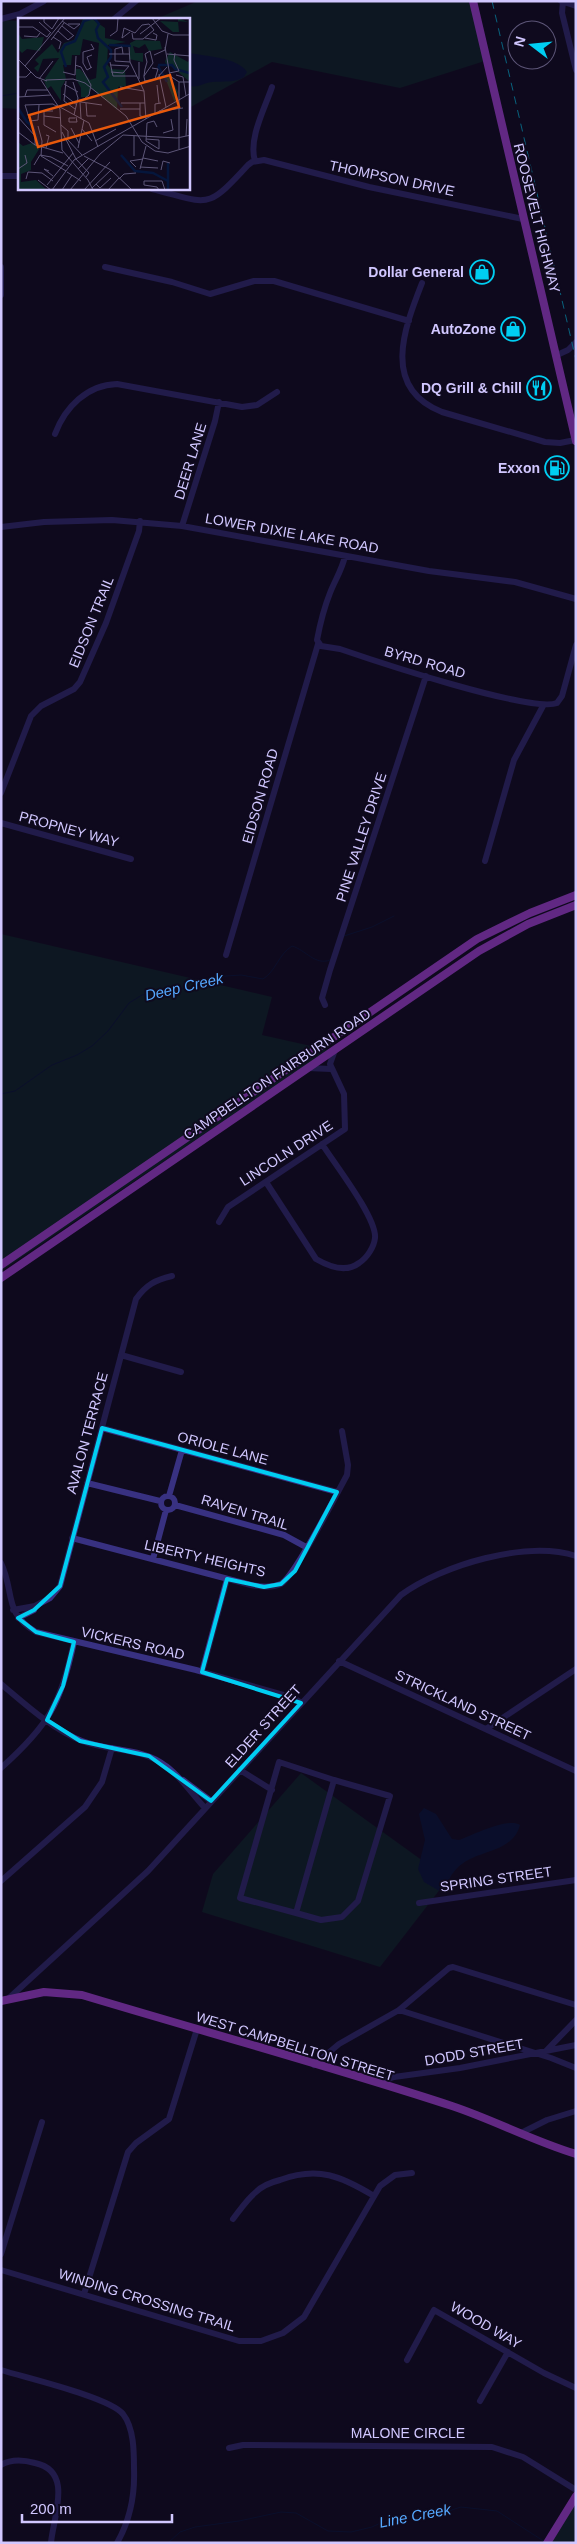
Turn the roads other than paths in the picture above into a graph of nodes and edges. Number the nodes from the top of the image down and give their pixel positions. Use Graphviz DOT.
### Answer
graph roads {
  1 [pos="44,1"];
  2 [pos="136,1"];
  3 [pos="473,1"];
  4 [pos="562,1"];
  5 [pos="576,6"];
  6 [pos="115,18"];
  7 [pos="1,19"];
  8 [pos="576,70"];
  9 [pos="272,87"];
  10 [pos="256,161"];
  11 [pos="1,176"];
  12 [pos="18,176"];
  13 [pos="155,190"];
  14 [pos="523,219"];
  15 [pos="1,267"];
  16 [pos="105,267"];
  17 [pos="2,275"];
  18 [pos="422,283"];
  19 [pos="1,295"];
  20 [pos="409,321"];
  21 [pos="576,342"];
  22 [pos="557,355"];
  23 [pos="277,392"];
  24 [pos="219,402"];
  25 [pos="55,434"];
  26 [pos="576,440"];
  27 [pos="140,521"];
  28 [pos="182,526"];
  29 [pos="1,527"];
  30 [pos="345,556"];
  31 [pos="576,599"];
  32 [pos="318,644"];
  33 [pos="576,645"];
  34 [pos="426,676"];
  35 [pos="543,706"];
  36 [pos="1,793"];
  37 [pos="1,823"];
  38 [pos="131,859"];
  39 [pos="484,861"];
  40 [pos="576,895"];
  41 [pos="576,905"];
  42 [pos="226,955"];
  43 [pos="325,1005"];
  44 [pos="336,1049"];
  45 [pos="308,1068"];
  46 [pos="331,1069"];
  47 [pos="322,1144"];
  48 [pos="266,1182"];
  49 [pos="219,1222"];
  50 [pos="1,1265"];
  51 [pos="172,1276"];
  52 [pos="1,1278"];
  53 [pos="121,1355"];
  54 [pos="181,1372"];
  55 [pos="102,1428"];
  56 [pos="342,1431"];
  57 [pos="182,1450"];
  58 [pos="87,1483"];
  59 [pos="338,1492"];
  60 [pos="169,1496"];
  61 [pos="160,1501"];
  62 [pos="175,1505"];
  63 [pos="166,1510"];
  64 [pos="72,1538"];
  65 [pos="306,1547"];
  66 [pos="576,1556"];
  67 [pos="153,1559"];
  68 [pos="1,1563"];
  69 [pos="226,1578"];
  70 [pos="35,1606"];
  71 [pos="13,1610"];
  72 [pos="18,1618"];
  73 [pos="74,1642"];
  74 [pos="339,1661"];
  75 [pos="576,1669"];
  76 [pos="202,1672"];
  77 [pos="1,1684"];
  78 [pos="301,1703"];
  79 [pos="47,1720"];
  80 [pos="486,1729"];
  81 [pos="112,1748"];
  82 [pos="1,1768"];
  83 [pos="240,1770"];
  84 [pos="576,1771"];
  85 [pos="182,1780"];
  86 [pos="334,1780"];
  87 [pos="272,1790"];
  88 [pos="212,1801"];
  89 [pos="205,1808"];
  90 [pos="576,1880"];
  91 [pos="1,1881"];
  92 [pos="419,1903"];
  93 [pos="296,1913"];
  94 [pos="5,2000"];
  95 [pos="576,2005"];
  96 [pos="399,2010"];
  97 [pos="576,2020"];
  98 [pos="197,2029"];
  99 [pos="576,2045"];
  100 [pos="545,2052"];
  101 [pos="536,2054"];
  102 [pos="314,2065"];
  103 [pos="576,2068"];
  104 [pos="377,2083"];
  105 [pos="576,2111"];
  106 [pos="42,2122"];
  107 [pos="521,2133"];
  108 [pos="576,2154"];
  109 [pos="412,2173"];
  110 [pos="374,2196"];
  111 [pos="233,2219"];
  112 [pos="1,2254"];
  113 [pos="1,2270"];
  114 [pos="84,2294"];
  115 [pos="508,2352"];
  116 [pos="407,2360"];
  117 [pos="1,2370"];
  118 [pos="576,2388"];
  119 [pos="480,2401"];
  120 [pos="229,2448"];
  121 [pos="1,2465"];
  122 [pos="576,2490"];
  123 [pos="576,2496"];
  124 [pos="51,2543"];
  125 [pos="117,2543"];
  126 [pos="547,2543"];
  1 -- 7 [label="street"];
  2 -- 6 [label="street"];
  3 -- 14 [label="main road, ROOSEVELT HIGHWAY"];
  4 -- 5 [label="street"];
  4 -- 8 [label="street"];
  9 -- 10 [label="street"];
  10 -- 13 [label="street"];
  10 -- 14 [label="street, THOMPSON DRIVE"];
  11 -- 12 [label="street"];
  14 -- 22 [label="main road, ROOSEVELT HIGHWAY"];
  15 -- 17 [label="street"];
  16 -- 20 [label="street"];
  17 -- 19 [label="street"];
  18 -- 20 [label="street"];
  20 -- 26 [label="street"];
  21 -- 22 [label="street"];
  22 -- 26 [label="main road, ROOSEVELT HIGHWAY"];
  23 -- 24 [label="street"];
  24 -- 25 [label="street"];
  24 -- 28 [label="street, DEER LANE"];
  27 -- 28 [label="street, LOWER DIXIE LAKE ROAD"];
  27 -- 29 [label="street, LOWER DIXIE LAKE ROAD"];
  27 -- 36 [label="street, EIDSON TRAIL"];
  28 -- 30 [label="street, LOWER DIXIE LAKE ROAD"];
  30 -- 31 [label="street, LOWER DIXIE LAKE ROAD"];
  30 -- 32 [label="street"];
  32 -- 34 [label="street, BYRD ROAD"];
  32 -- 42 [label="street, EIDSON ROAD"];
  33 -- 35 [label="street"];
  34 -- 35 [label="street, BYRD ROAD"];
  34 -- 43 [label="street, PINE VALLEY DRIVE"];
  35 -- 39 [label="street"];
  37 -- 38 [label="street, PROPNEY WAY"];
  40 -- 50 [label="main road, CAMPBELLTON FAIRBURN ROAD"];
  41 -- 44 [label="main road, CAMPBELLTON FAIRBURN ROAD"];
  44 -- 45 [label="main road, CAMPBELLTON FAIRBURN ROAD"];
  44 -- 46 [label="street"];
  45 -- 46 [label="street"];
  45 -- 52 [label="main road, CAMPBELLTON FAIRBURN ROAD"];
  46 -- 47 [label="street, LINCOLN DRIVE"];
  47 -- 48 [label="street, LINCOLN DRIVE"];
  47 -- 48 [label="street"];
  48 -- 49 [label="street, LINCOLN DRIVE"];
  51 -- 53 [label="street, AVALON TERRACE"];
  53 -- 54 [label="street"];
  53 -- 55 [label="street, AVALON TERRACE"];
  55 -- 57 [label="street, ORIOLE LANE"];
  55 -- 58 [label="street, AVALON TERRACE"];
  56 -- 59 [label="street, LIBERTY HEIGHTS"];
  57 -- 59 [label="street, ORIOLE LANE"];
  57 -- 60 [label="street"];
  58 -- 61 [label="street"];
  58 -- 64 [label="street, AVALON TERRACE"];
  59 -- 65 [label="street, LIBERTY HEIGHTS"];
  60 -- 61 [label="street"];
  60 -- 62 [label="street"];
  61 -- 63 [label="street"];
  62 -- 63 [label="street"];
  62 -- 65 [label="street, RAVEN TRAIL"];
  63 -- 67 [label="street"];
  64 -- 67 [label="street, LIBERTY HEIGHTS"];
  64 -- 70 [label="street, AVALON TERRACE"];
  65 -- 69 [label="street, LIBERTY HEIGHTS"];
  66 -- 74 [label="street, ELDER STREET"];
  67 -- 69 [label="street, LIBERTY HEIGHTS"];
  68 -- 71 [label="street, VICKERS ROAD"];
  69 -- 76 [label="street"];
  70 -- 71 [label="street, AVALON TERRACE"];
  70 -- 72 [label="street, AVALON TERRACE"];
  71 -- 72 [label="street, VICKERS ROAD"];
  72 -- 73 [label="street, VICKERS ROAD"];
  73 -- 76 [label="street, VICKERS ROAD"];
  73 -- 79 [label="street"];
  74 -- 78 [label="street, ELDER STREET"];
  74 -- 80 [label="street, STRICKLAND STREET"];
  75 -- 80 [label="street"];
  76 -- 78 [label="street, VICKERS ROAD"];
  77 -- 79 [label="street"];
  78 -- 83 [label="street, ELDER STREET"];
  79 -- 81 [label="street"];
  79 -- 82 [label="street"];
  80 -- 84 [label="street, STRICKLAND STREET"];
  81 -- 85 [label="street"];
  81 -- 91 [label="street"];
  83 -- 87 [label="street"];
  83 -- 88 [label="street, ELDER STREET"];
  85 -- 88 [label="street"];
  85 -- 89 [label="street"];
  86 -- 87 [label="street"];
  86 -- 93 [label="street"];
  86 -- 93 [label="street"];
  87 -- 93 [label="street"];
  88 -- 89 [label="street, ELDER STREET"];
  89 -- 94 [label="street, ELDER STREET"];
  90 -- 92 [label="street, SPRING STREET"];
  94 -- 98 [label="main road, WEST CAMPBELLTON STREET"];
  95 -- 96 [label="street"];
  96 -- 101 [label="street"];
  96 -- 102 [label="street"];
  97 -- 100 [label="street"];
  98 -- 102 [label="main road, WEST CAMPBELLTON STREET"];
  98 -- 114 [label="street"];
  99 -- 100 [label="street, DODD STREET"];
  100 -- 101 [label="street, DODD STREET"];
  101 -- 103 [label="street"];
  101 -- 104 [label="street, DODD STREET"];
  102 -- 104 [label="main road, WEST CAMPBELLTON STREET"];
  104 -- 107 [label="main road, WEST CAMPBELLTON STREET"];
  105 -- 107 [label="street"];
  106 -- 112 [label="street"];
  107 -- 108 [label="main road, WEST CAMPBELLTON STREET"];
  109 -- 110 [label="street, WINDING CROSSING TRAIL"];
  110 -- 111 [label="street"];
  110 -- 114 [label="street, WINDING CROSSING TRAIL"];
  113 -- 114 [label="street, WINDING CROSSING TRAIL"];
  115 -- 116 [label="street, WOOD WAY"];
  115 -- 118 [label="street, WOOD WAY"];
  115 -- 119 [label="street"];
  117 -- 125 [label="street"];
  120 -- 122 [label="street, MALONE CIRCLE"];
  121 -- 124 [label="street"];
  123 -- 126 [label="main road"];
}
